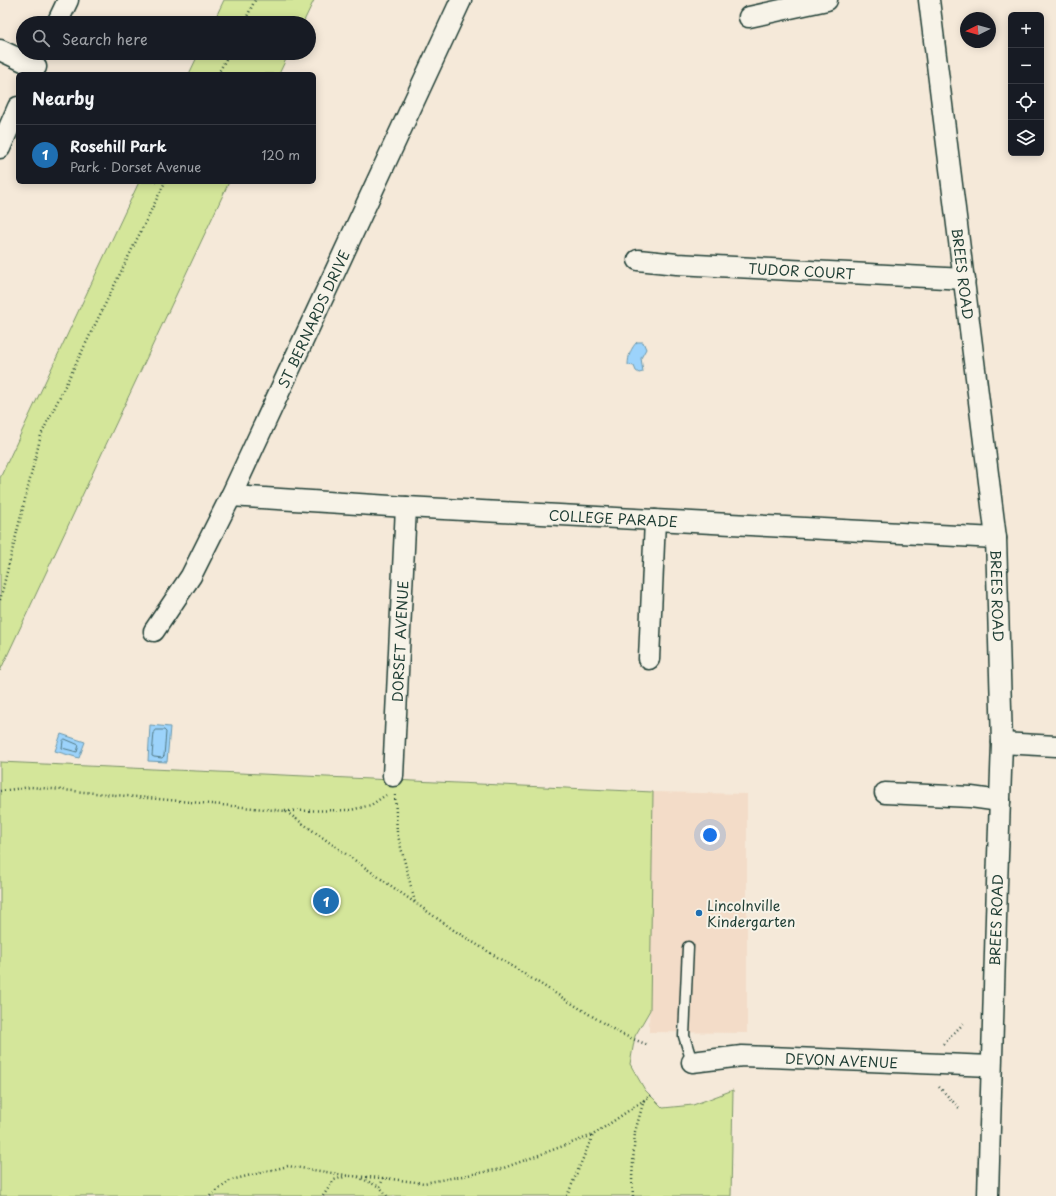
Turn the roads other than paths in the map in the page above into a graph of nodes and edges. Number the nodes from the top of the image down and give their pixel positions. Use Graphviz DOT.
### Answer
graph roads {
  1 [pos="68,0"];
  2 [pos="461,0"];
  3 [pos="827,0"];
  4 [pos="929,0"];
  5 [pos="60,16"];
  6 [pos="750,17"];
  7 [pos="0,50"];
  8 [pos="16,56"];
  9 [pos="25,60"];
  10 [pos="37,65"];
  11 [pos="16,112"];
  12 [pos="0,148"];
  13 [pos="638,260"];
  14 [pos="965,279"];
  15 [pos="231,496"];
  16 [pos="406,508"];
  17 [pos="655,520"];
  18 [pos="996,538"];
  19 [pos="154,631"];
  20 [pos="649,659"];
  21 [pos="1002,743"];
  22 [pos="1056,746"];
  23 [pos="392,785"];
  24 [pos="885,793"];
  25 [pos="1000,801"];
  26 [pos="688,947"];
  27 [pos="692,1062"];
  28 [pos="991,1066"];
  29 [pos="988,1196"];
  1 -- 5 [label="street"];
  2 -- 15 [label="street, ST BERNARDS DRIVE"];
  3 -- 6 [label="street"];
  4 -- 14 [label="street, BREES ROAD"];
  7 -- 8 [label="street"];
  9 -- 10 [label="street"];
  11 -- 12 [label="street"];
  13 -- 14 [label="street, TUDOR COURT"];
  14 -- 18 [label="street, BREES ROAD"];
  15 -- 16 [label="street, COLLEGE PARADE"];
  15 -- 19 [label="street, ST BERNARDS DRIVE"];
  16 -- 17 [label="street, COLLEGE PARADE"];
  16 -- 23 [label="street, DORSET AVENUE"];
  17 -- 18 [label="street, COLLEGE PARADE"];
  17 -- 20 [label="street"];
  18 -- 21 [label="street, BREES ROAD"];
  21 -- 22 [label="street"];
  21 -- 25 [label="street, BREES ROAD"];
  24 -- 25 [label="street"];
  25 -- 28 [label="street, BREES ROAD"];
  26 -- 27 [label="lane"];
  27 -- 28 [label="street, DEVON AVENUE"];
  28 -- 29 [label="street, BREES ROAD"];
}
